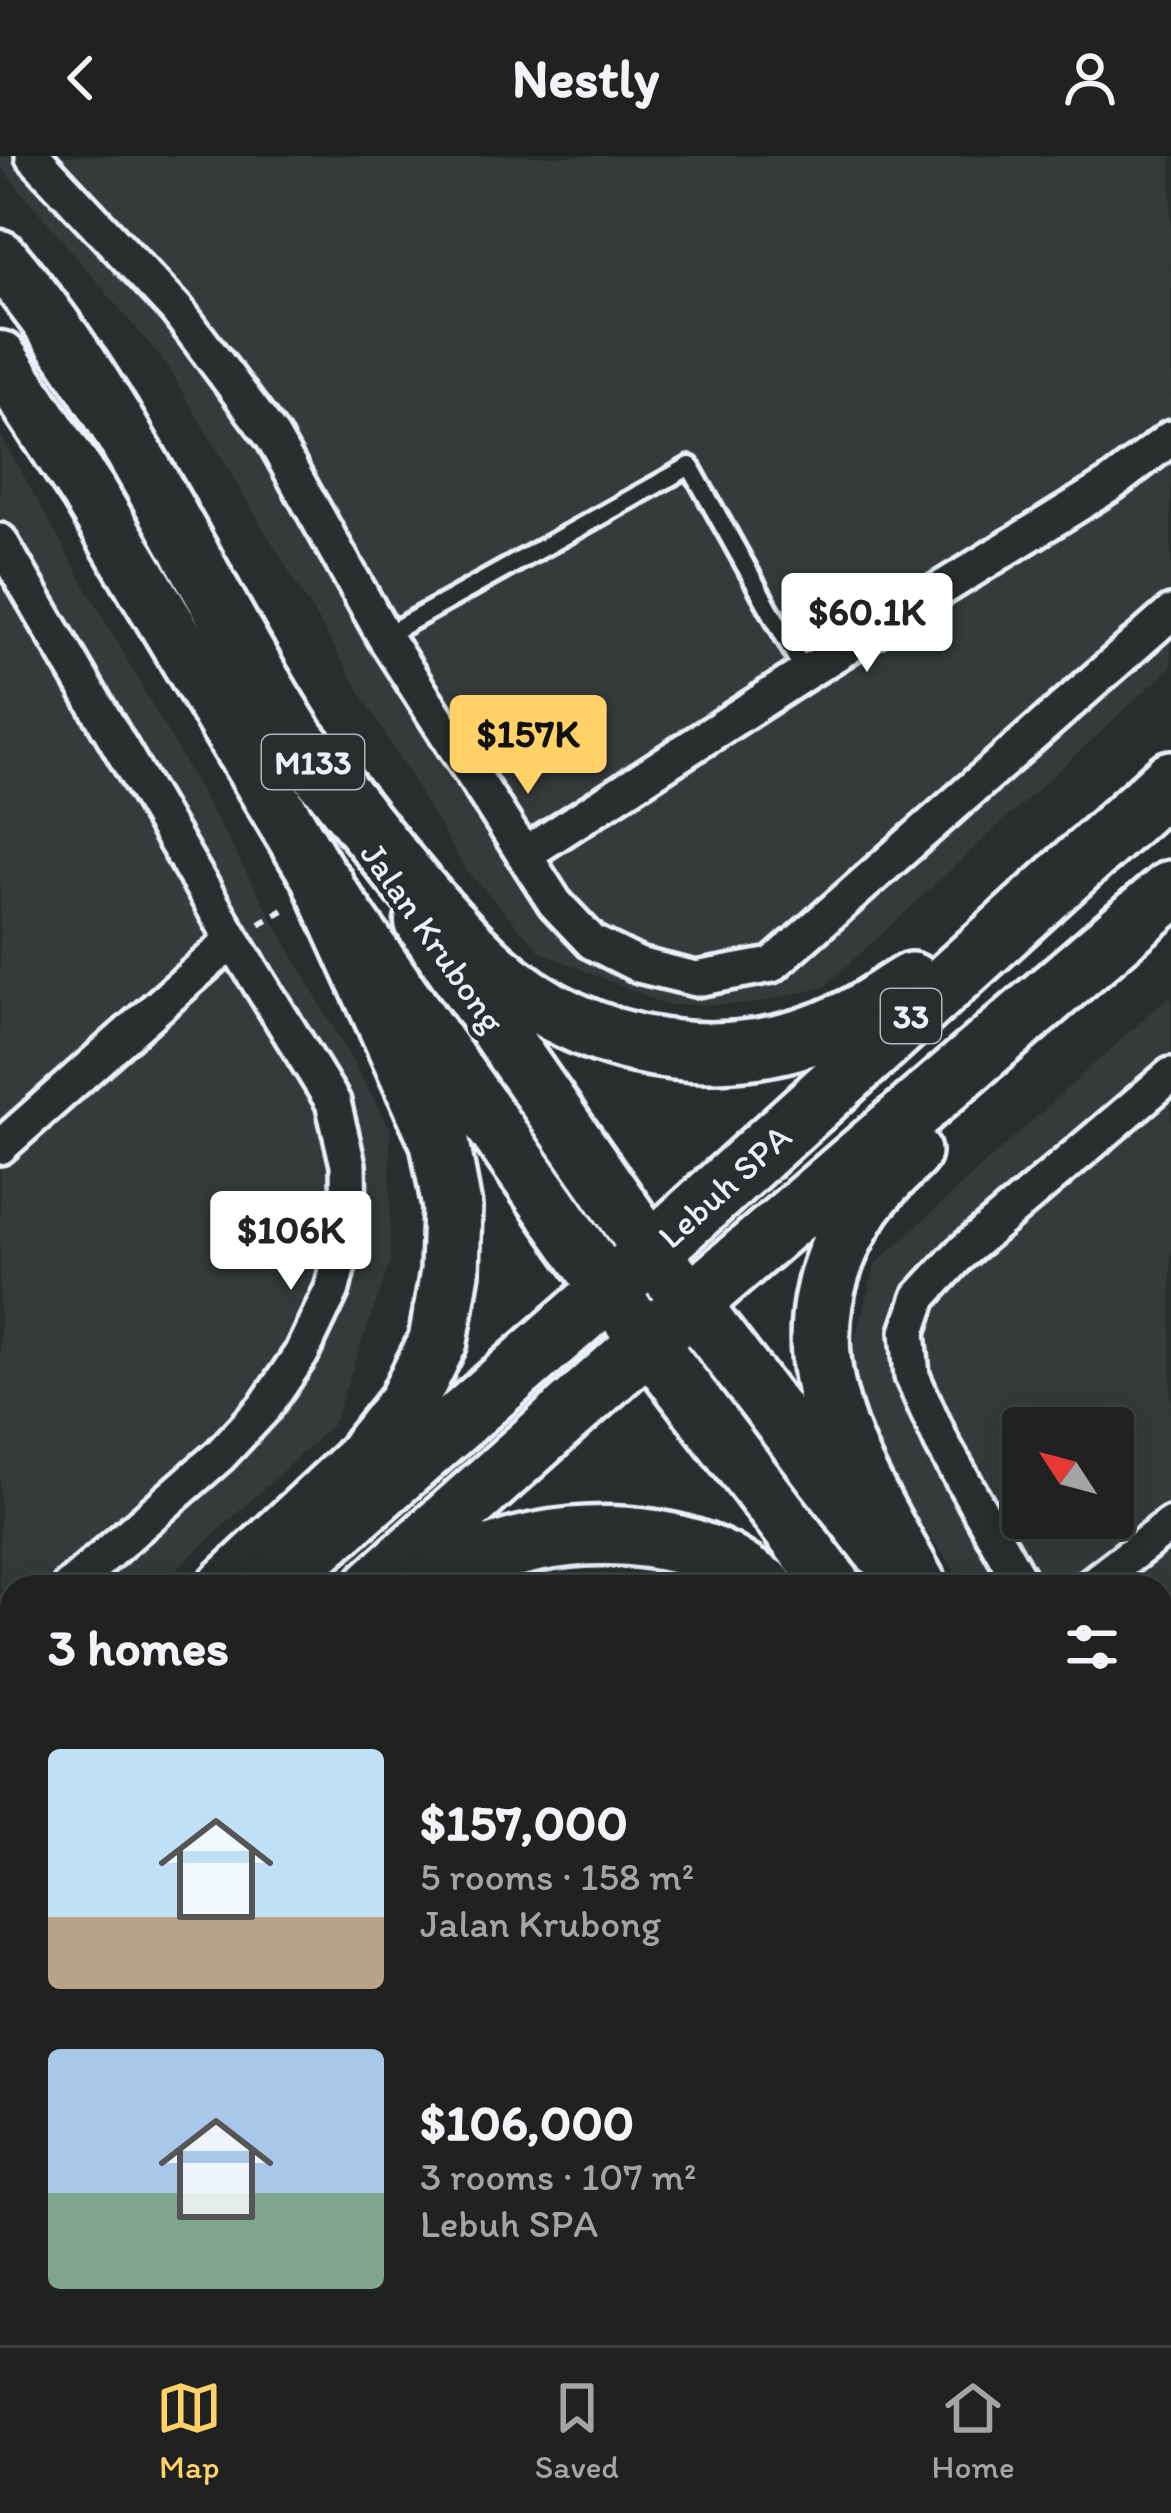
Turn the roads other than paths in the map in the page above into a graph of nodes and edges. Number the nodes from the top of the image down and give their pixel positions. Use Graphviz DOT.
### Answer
graph roads {
  1 [pos="33,156"];
  2 [pos="0,258"];
  3 [pos="0,358"];
  4 [pos="1171,438"];
  5 [pos="0,541"];
  6 [pos="1171,613"];
  7 [pos="384,636"];
  8 [pos="805,673"];
  9 [pos="300,744"];
  10 [pos="1171,769"];
  11 [pos="1171,781"];
  12 [pos="524,855"];
  13 [pos="324,885"];
  14 [pos="1171,890"];
  15 [pos="1171,906"];
  16 [pos="233,940"];
  17 [pos="1171,1076"];
  18 [pos="0,1147"];
  19 [pos="651,1251"];
  20 [pos="609,1290"];
  21 [pos="690,1304"];
  22 [pos="648,1342"];
  23 [pos="1171,1524"];
  24 [pos="83,1575"];
  25 [pos="240,1575"];
  26 [pos="284,1575"];
  27 [pos="387,1575"];
  28 [pos="445,1575"];
  29 [pos="746,1575"];
  30 [pos="826,1575"];
  31 [pos="905,1575"];
  32 [pos="908,1575"];
  33 [pos="1016,1575"];
  34 [pos="1105,1575"];
  1 -- 7 [label="street"];
  2 -- 9 [label="main road, Jalan Krubong / M133"];
  3 -- 13 [label="main road, Jalan Krubong / M133"];
  4 -- 8 [label="street"];
  5 -- 16 [label="street"];
  6 -- 12 [label="street"];
  7 -- 8 [label="lane"];
  7 -- 12 [label="street"];
  8 -- 12 [label="street"];
  9 -- 10 [label="highway"];
  9 -- 19 [label="main road, Jalan Krubong / M133"];
  11 -- 19 [label="highway, Lebuh SPA / 33"];
  13 -- 20 [label="main road, Jalan Krubong / M133"];
  13 -- 25 [label="highway"];
  14 -- 21 [label="highway, Lebuh SPA / 33"];
  15 -- 32 [label="highway"];
  16 -- 18 [label="street"];
  16 -- 24 [label="street"];
  17 -- 33 [label="street"];
  19 -- 20 [label="highway, Lebuh SPA / 33"];
  19 -- 21 [label="main road, Jalan Krubong / M133"];
  20 -- 22 [label="main road, Jalan Krubong / M133"];
  20 -- 26 [label="highway, Lebuh SPA / 33"];
  21 -- 22 [label="highway, Lebuh SPA / 33"];
  21 -- 31 [label="main road, Jalan Krubong / M133"];
  22 -- 27 [label="highway, Lebuh SPA / 33"];
  22 -- 30 [label="main road, Jalan Krubong / M133"];
  23 -- 34 [label="street"];
  28 -- 29 [label="highway"];
}
